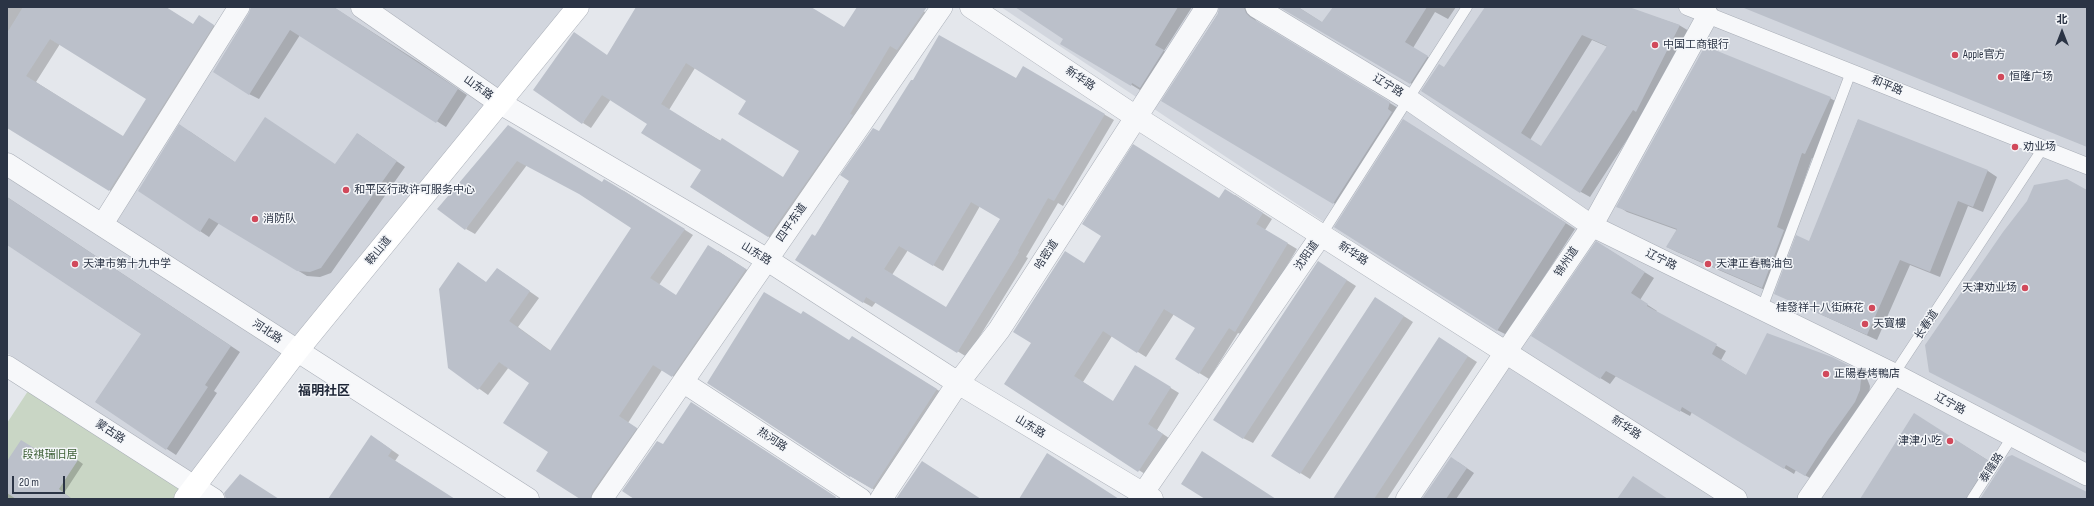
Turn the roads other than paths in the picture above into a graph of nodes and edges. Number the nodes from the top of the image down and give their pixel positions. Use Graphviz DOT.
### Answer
graph roads {
  1 [pos="239,7"];
  2 [pos="362,7"];
  3 [pos="578,7"];
  4 [pos="942,7"];
  5 [pos="971,7"];
  6 [pos="1207,7"];
  7 [pos="1256,7"];
  8 [pos="1467,7"];
  9 [pos="1687,7"];
  10 [pos="1708,14"];
  11 [pos="1851,72"];
  12 [pos="1408,99"];
  13 [pos="500,103"];
  14 [pos="1136,117"];
  15 [pos="2043,148"];
  16 [pos="7,164"];
  17 [pos="2087,166"];
  18 [pos="102,225"];
  19 [pos="1592,226"];
  20 [pos="1322,234"];
  21 [pos="766,259"];
  22 [pos="1762,308"];
  23 [pos="297,351"];
  24 [pos="1506,352"];
  25 [pos="7,366"];
  26 [pos="1894,374"];
  27 [pos="683,382"];
  28 [pos="958,383"];
  29 [pos="2012,437"];
  30 [pos="2087,475"];
  31 [pos="190,493"];
  32 [pos="1144,497"];
  33 [pos="214,499"];
  34 [pos="528,499"];
  35 [pos="602,499"];
  36 [pos="861,499"];
  37 [pos="881,499"];
  38 [pos="1407,499"];
  39 [pos="1736,499"];
  40 [pos="1808,499"];
  41 [pos="1972,499"];
  1 -- 18 [label="street"];
  2 -- 13 [label="street, 山东路"];
  3 -- 13 [label="main road, 鞍山道"];
  4 -- 21 [label="street, 四平东道"];
  5 -- 14 [label="street, 新华路"];
  6 -- 14 [label="street, 哈密道"];
  7 -- 12 [label="street, 辽宁路"];
  8 -- 12 [label="lane, 沈阳道"];
  9 -- 10 [label="street, 和平路"];
  10 -- 11 [label="street, 和平路"];
  10 -- 19 [label="street, 锦州道"];
  11 -- 15 [label="street, 和平路"];
  11 -- 22 [label="lane"];
  12 -- 19 [label="street, 辽宁路"];
  12 -- 20 [label="lane, 沈阳道"];
  13 -- 21 [label="street, 山东路"];
  13 -- 23 [label="main road, 鞍山道"];
  14 -- 20 [label="street, 新华路"];
  14 -- 28 [label="street, 哈密道"];
  15 -- 17 [label="street, 和平路"];
  15 -- 26 [label="lane, 长春道"];
  16 -- 18 [label="street, 河北路"];
  18 -- 23 [label="street, 河北路"];
  19 -- 22 [label="street, 辽宁路"];
  19 -- 24 [label="street, 锦州道"];
  20 -- 24 [label="street, 新华路"];
  20 -- 32 [label="street, 沈阳道"];
  21 -- 27 [label="street, 四平东道"];
  21 -- 28 [label="street, 山东路"];
  22 -- 26 [label="street, 辽宁路"];
  23 -- 31 [label="main road, 鞍山道"];
  23 -- 34 [label="street, 河北路"];
  24 -- 38 [label="street, 锦州道"];
  24 -- 39 [label="street, 新华路"];
  25 -- 31 [label="street, 蒙古路"];
  26 -- 29 [label="street, 辽宁路"];
  26 -- 40 [label="street, 长春道"];
  27 -- 35 [label="street, 四平东道"];
  27 -- 36 [label="street, 热河路"];
  28 -- 32 [label="street, 山东路"];
  28 -- 37 [label="street, 哈密道"];
  29 -- 30 [label="street, 辽宁路"];
  29 -- 41 [label="lane, 泰隆路"];
  31 -- 33 [label="street, 蒙古路"];
}
